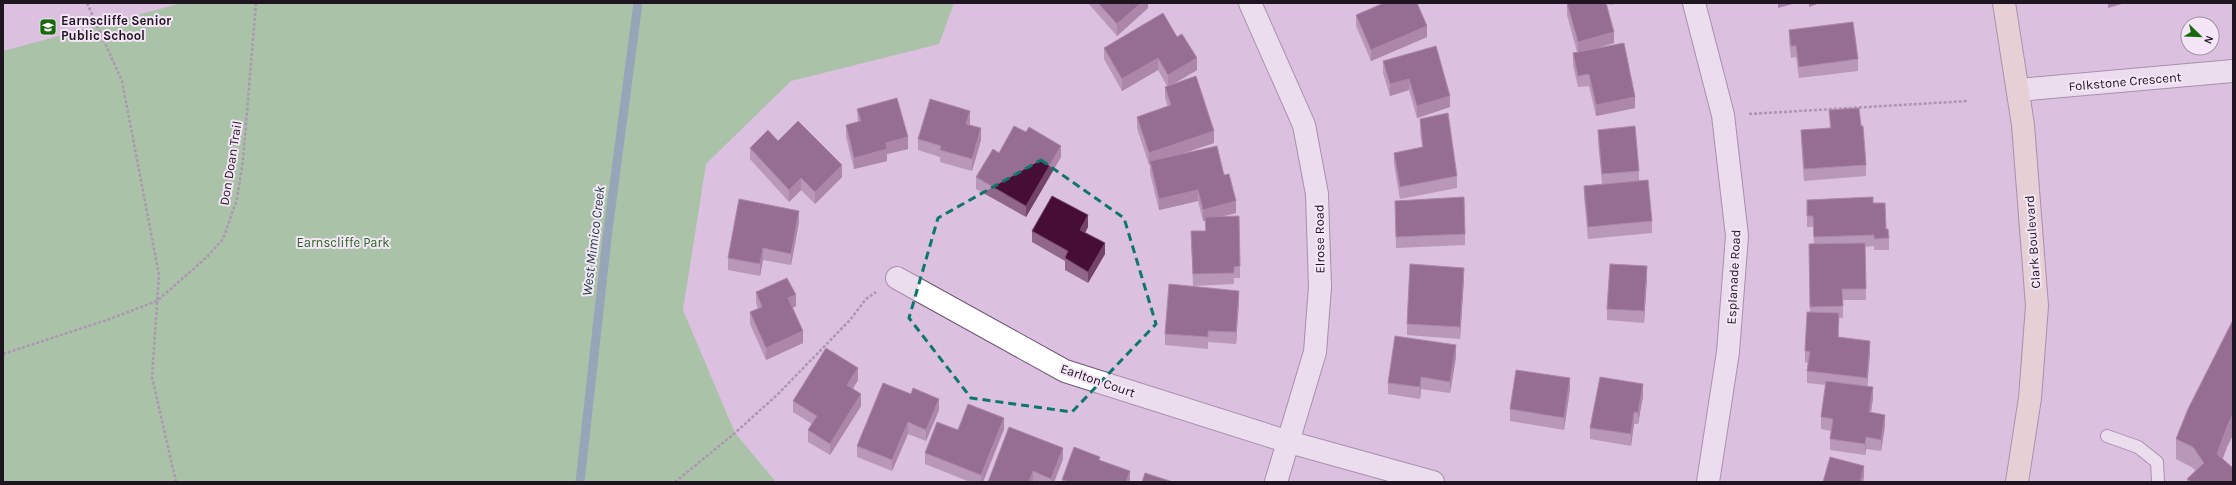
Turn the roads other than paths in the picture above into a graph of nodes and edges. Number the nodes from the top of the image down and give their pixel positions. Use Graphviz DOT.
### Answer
graph roads {
  1 [pos="1250,3"];
  2 [pos="1694,3"];
  3 [pos="2004,3"];
  4 [pos="2233,71"];
  5 [pos="2018,90"];
  6 [pos="898,278"];
  7 [pos="2107,436"];
  8 [pos="1289,442"];
  9 [pos="1276,482"];
  10 [pos="1433,482"];
  11 [pos="1708,482"];
  12 [pos="2017,482"];
  13 [pos="2158,482"];
  1 -- 8 [label="street, Elrose Road"];
  2 -- 11 [label="street, Esplanade Road"];
  3 -- 5 [label="street, Clark Boulevard"];
  4 -- 5 [label="street, Folkstone Crescent"];
  5 -- 12 [label="street, Clark Boulevard"];
  6 -- 8 [label="street, Earlton Court"];
  7 -- 13 [label="lane"];
  8 -- 9 [label="street, Elrose Road"];
  8 -- 10 [label="street"];
}
